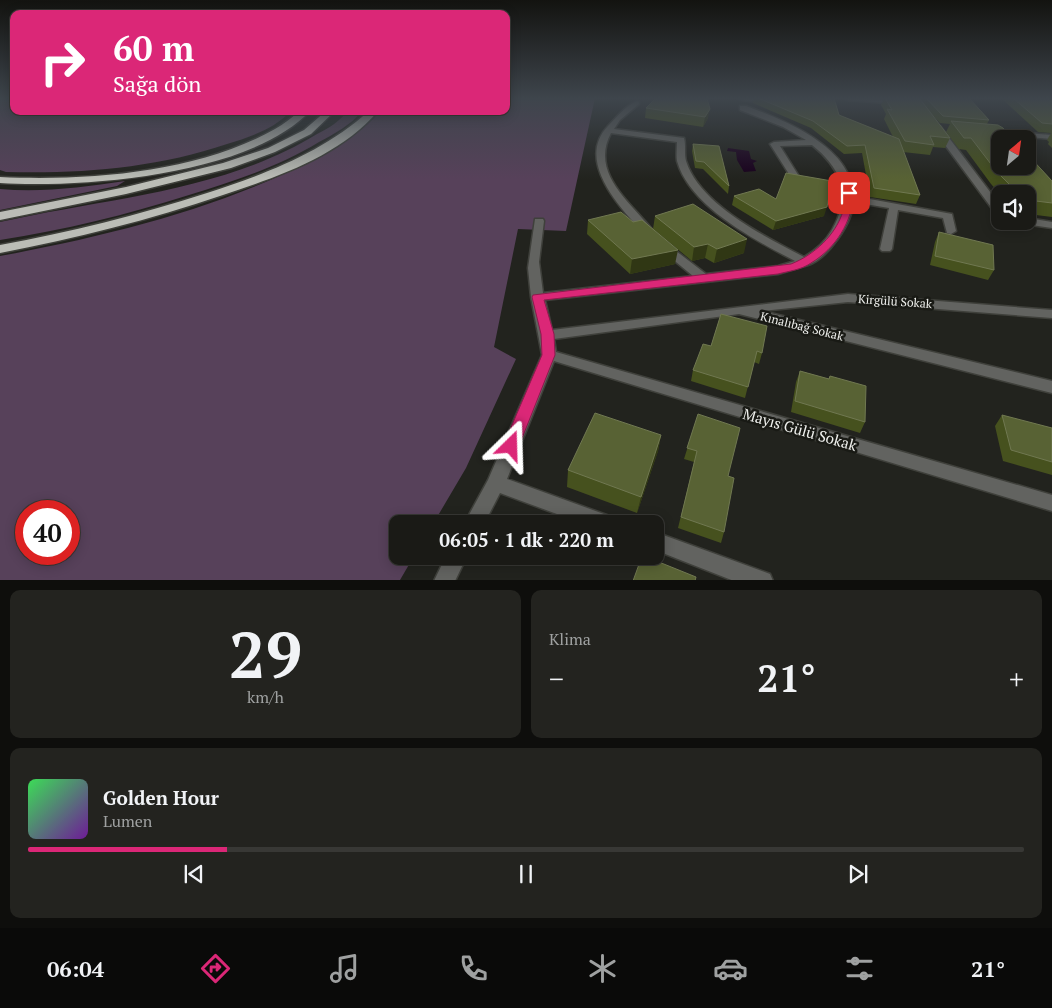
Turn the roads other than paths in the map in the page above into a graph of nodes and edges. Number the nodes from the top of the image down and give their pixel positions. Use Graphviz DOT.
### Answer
graph roads {
  1 [pos="289,125"];
  2 [pos="316,125"];
  3 [pos="359,125"];
  4 [pos="611,125"];
  5 [pos="787,125"];
  6 [pos="936,127"];
  7 [pos="946,128"];
  8 [pos="607,130"];
  9 [pos="985,131"];
  10 [pos="1052,137"];
  11 [pos="815,142"];
  12 [pos="0,180"];
  13 [pos="849,193"];
  14 [pos="991,200"];
  15 [pos="894,206"];
  16 [pos="0,216"];
  17 [pos="539,221"];
  18 [pos="1036,223"];
  19 [pos="1052,225"];
  20 [pos="951,231"];
  21 [pos="0,249"];
  22 [pos="886,249"];
  23 [pos="806,262"];
  24 [pos="704,279"];
  25 [pos="537,297"];
  26 [pos="739,310"];
  27 [pos="1052,314"];
  28 [pos="547,334"];
  29 [pos="549,355"];
  30 [pos="1052,387"];
  31 [pos="496,483"];
  32 [pos="1052,503"];
  33 [pos="479,515"];
  34 [pos="583,515"];
  35 [pos="664,544"];
  36 [pos="452,565"];
  37 [pos="444,580"];
  38 [pos="763,580"];
  1 -- 12 [label="highway"];
  2 -- 16 [label="highway"];
  3 -- 21 [label="highway"];
  4 -- 8 [label="street"];
  5 -- 11 [label="street"];
  6 -- 7 [label="street"];
  6 -- 14 [label="street"];
  8 -- 23 [label="street"];
  8 -- 24 [label="street"];
  9 -- 10 [label="street"];
  11 -- 13 [label="street"];
  11 -- 13 [label="street"];
  13 -- 15 [label="street"];
  13 -- 23 [label="street"];
  15 -- 20 [label="street"];
  15 -- 22 [label="street"];
  17 -- 25 [label="street"];
  18 -- 19 [label="street"];
  23 -- 24 [label="street"];
  24 -- 25 [label="street"];
  25 -- 28 [label="street"];
  26 -- 27 [label="street, Kirgülü Sokak"];
  26 -- 28 [label="street, Kınalıbağ Sokak"];
  26 -- 30 [label="street, Kınalıbağ Sokak"];
  28 -- 29 [label="street"];
  29 -- 31 [label="street"];
  29 -- 32 [label="street, Mayıs Gülü Sokak"];
  31 -- 33 [label="street"];
  31 -- 34 [label="street"];
  35 -- 38 [label="street"];
  36 -- 37 [label="street"];
}
